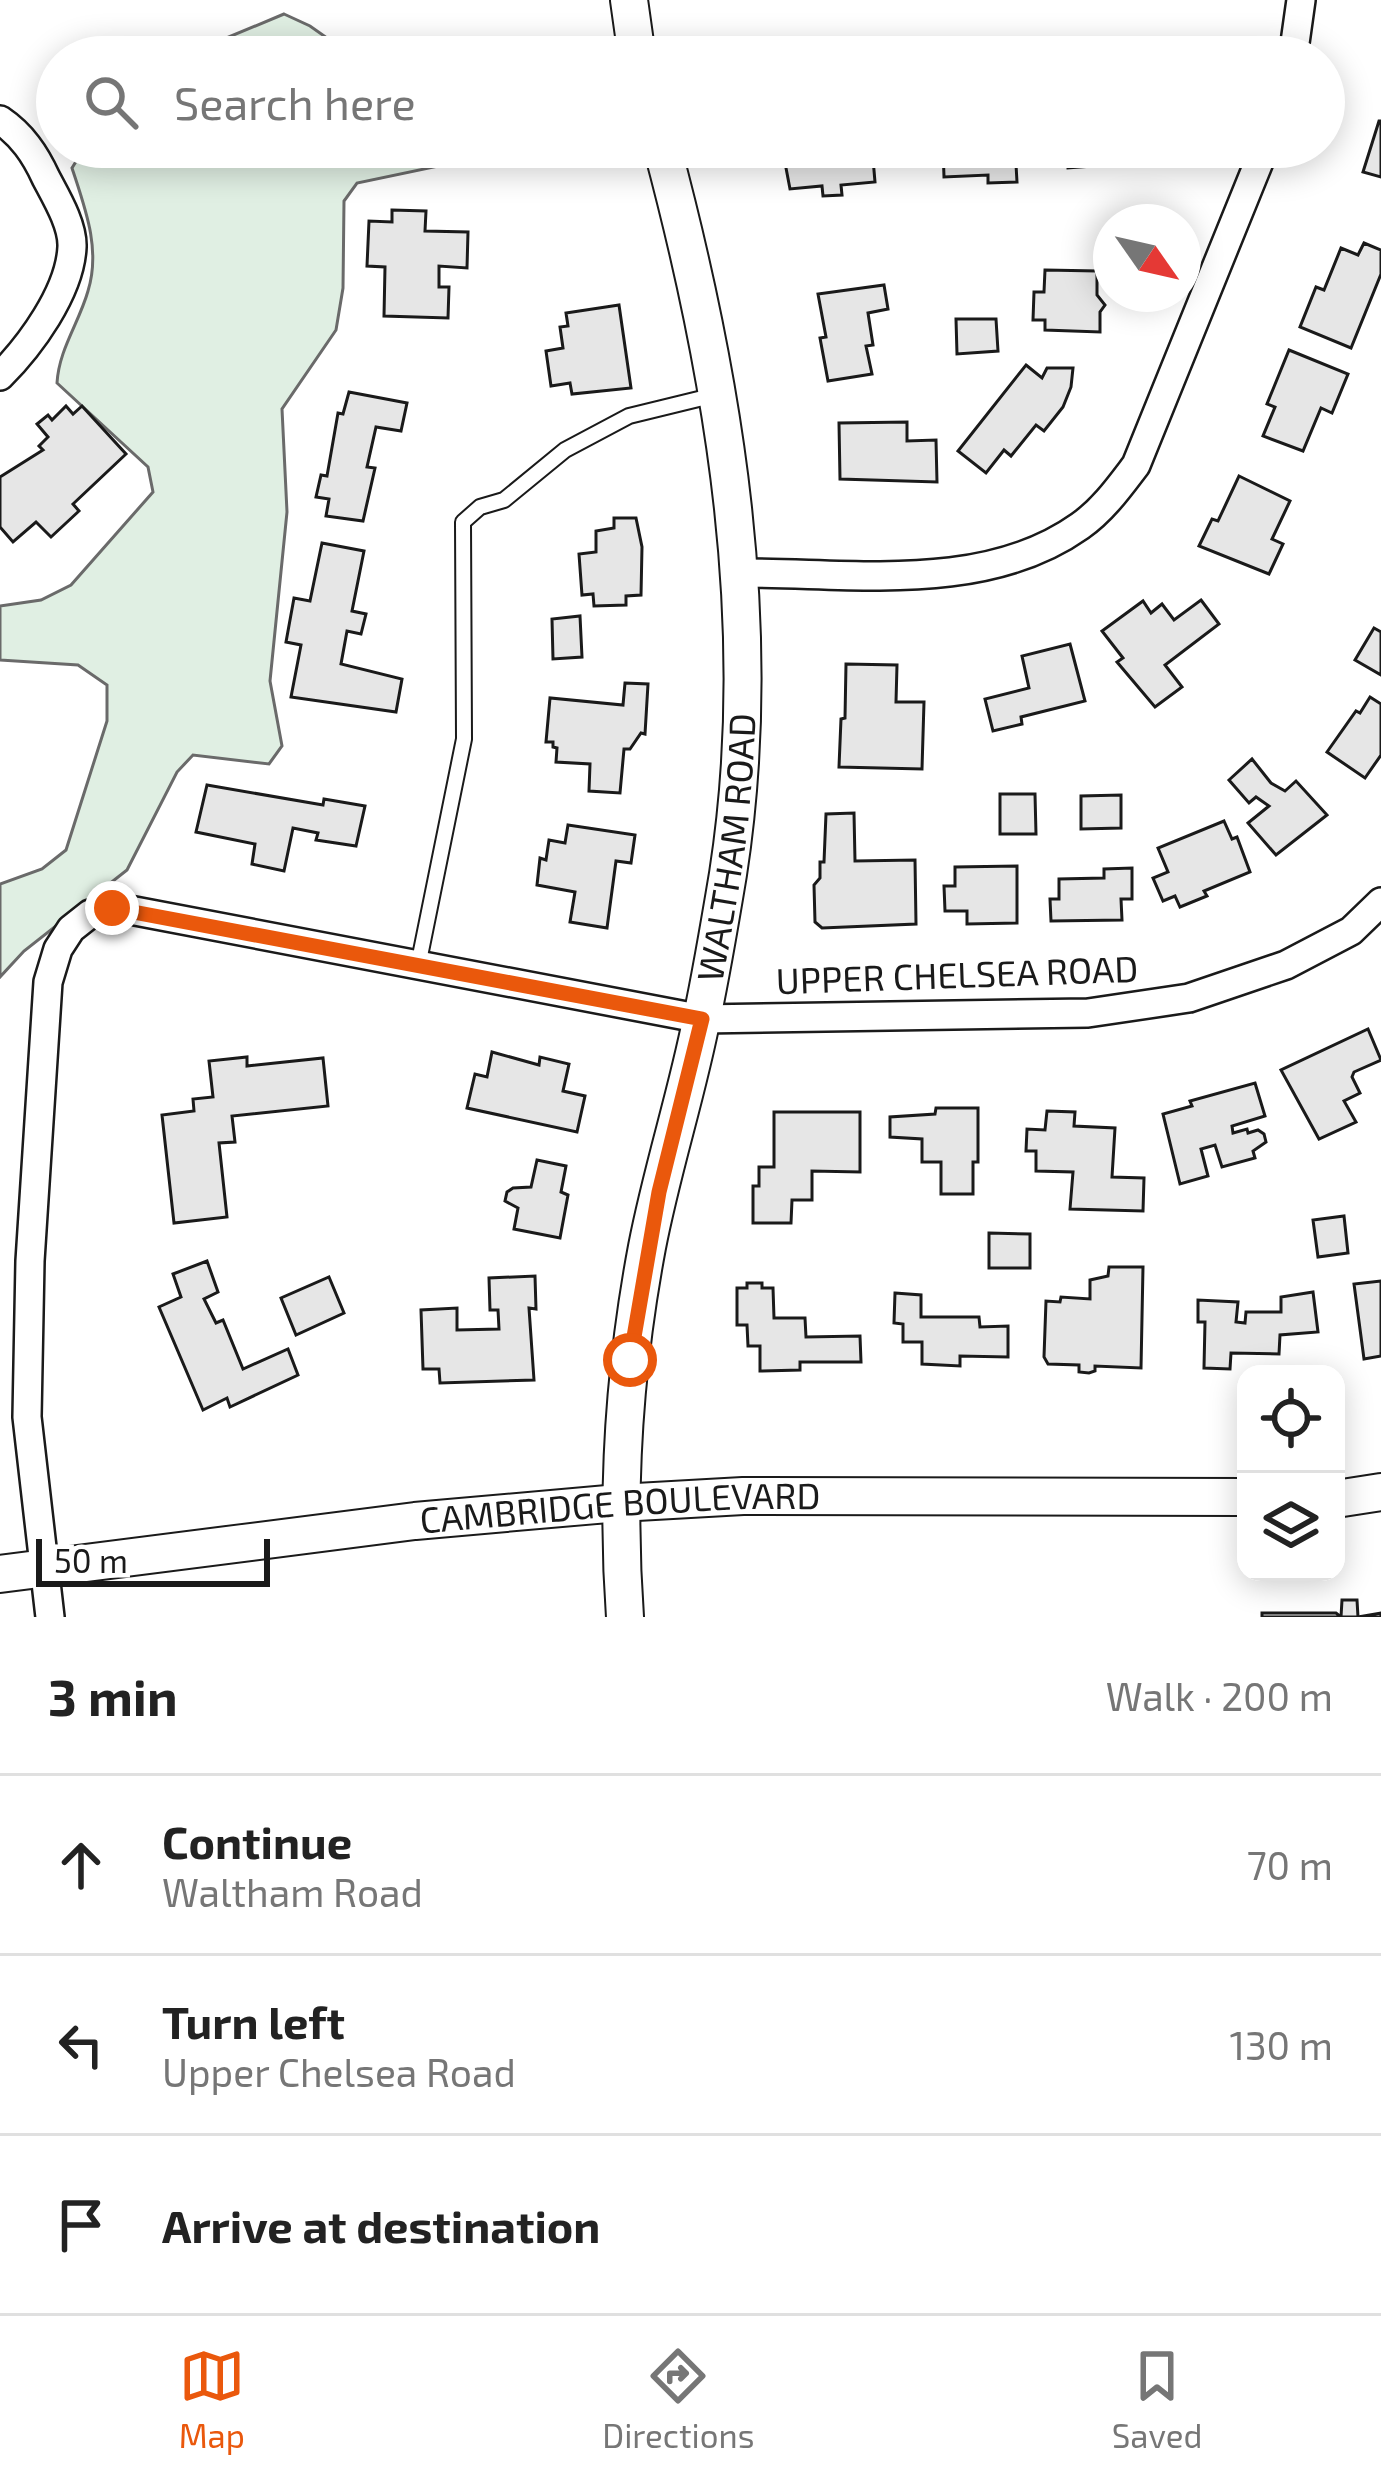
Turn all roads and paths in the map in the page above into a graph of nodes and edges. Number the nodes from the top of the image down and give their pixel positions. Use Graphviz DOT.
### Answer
graph roads {
  1 [pos="1301,0"];
  2 [pos="636,2"];
  3 [pos="637,36"];
  4 [pos="1296,36"];
  5 [pos="0,120"];
  6 [pos="36,156"];
  7 [pos="42,168"];
  8 [pos="667,168"];
  9 [pos="1256,168"];
  10 [pos="0,376"];
  11 [pos="719,394"];
  12 [pos="737,573"];
  13 [pos="1381,902"];
  14 [pos="418,966"];
  15 [pos="702,1019"];
  16 [pos="1237,1497"];
  17 [pos="620,1503"];
  18 [pos="42,1566"];
  19 [pos="0,1574"];
  20 [pos="50,1617"];
  21 [pos="625,1617"];
  1 -- 4 [label="street"];
  2 -- 3 [label="street"];
  5 -- 6 [label="street"];
  7 -- 10 [label="street"];
  8 -- 11 [label="street, WALTHAM ROAD"];
  9 -- 12 [label="street"];
  11 -- 12 [label="street, WALTHAM ROAD"];
  11 -- 14 [label="lane"];
  12 -- 15 [label="street, WALTHAM ROAD"];
  13 -- 15 [label="street, UPPER CHELSEA ROAD"];
  14 -- 15 [label="street, UPPER CHELSEA ROAD"];
  14 -- 18 [label="street, UPPER CHELSEA ROAD"];
  15 -- 17 [label="street, WALTHAM ROAD"];
  16 -- 17 [label="street, CAMBRIDGE BOULEVARD"];
  17 -- 18 [label="street, CAMBRIDGE BOULEVARD"];
  17 -- 21 [label="street, WALTHAM ROAD"];
  18 -- 19 [label="street, CAMBRIDGE BOULEVARD"];
  18 -- 20 [label="street"];
}
